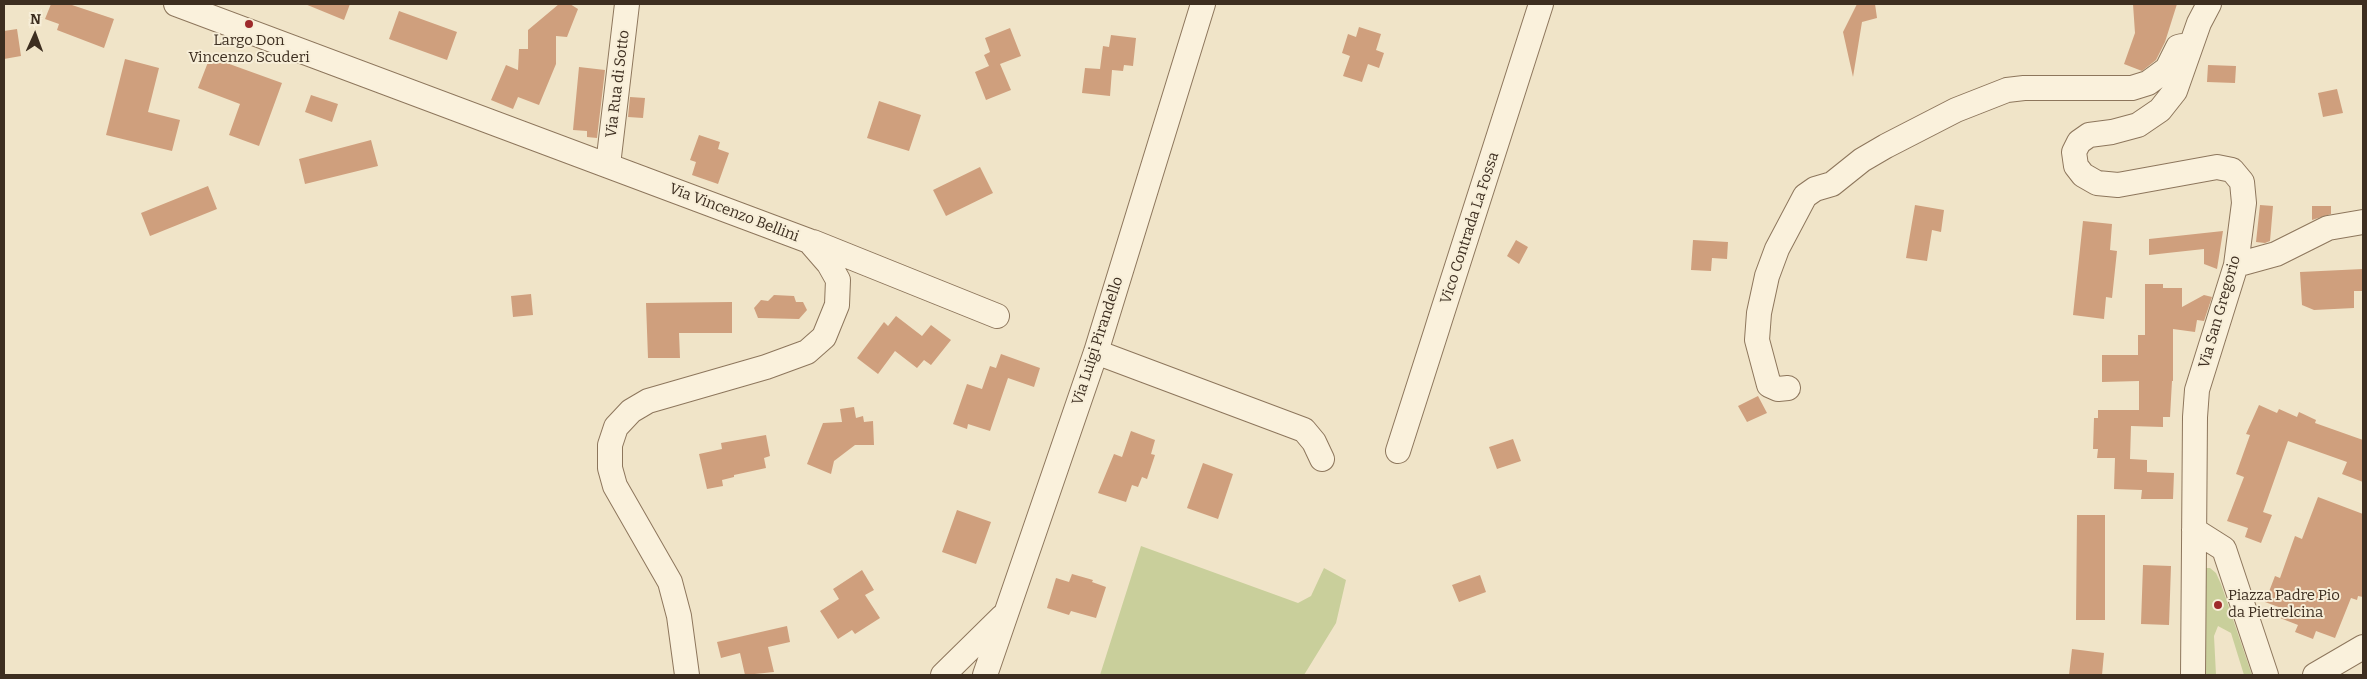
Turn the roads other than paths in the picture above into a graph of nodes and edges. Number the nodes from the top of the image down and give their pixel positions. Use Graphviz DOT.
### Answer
graph roads {
  1 [pos="176,4"];
  2 [pos="627,4"];
  3 [pos="1203,4"];
  4 [pos="1541,4"];
  5 [pos="2209,4"];
  6 [pos="2193,41"];
  7 [pos="608,165"];
  8 [pos="2363,222"];
  9 [pos="809,241"];
  10 [pos="2236,265"];
  11 [pos="997,316"];
  12 [pos="1096,352"];
  13 [pos="1788,388"];
  14 [pos="1398,452"];
  15 [pos="1322,459"];
  16 [pos="2194,530"];
  17 [pos="1006,613"];
  18 [pos="2363,647"];
  19 [pos="962,657"];
  20 [pos="990,674"];
  21 [pos="688,675"];
  22 [pos="943,675"];
  23 [pos="2193,675"];
  24 [pos="2266,675"];
  25 [pos="2316,675"];
  1 -- 7 [label="street, Via Vincenzo Bellini"];
  2 -- 7 [label="street, Via Rua di Sotto"];
  3 -- 12 [label="street, Via Luigi Pirandello"];
  4 -- 14 [label="street, Vico Contrada La Fossa"];
  5 -- 6 [label="street, Via San Gregorio"];
  6 -- 10 [label="street, Via San Gregorio"];
  6 -- 13 [label="street"];
  7 -- 9 [label="street, Via Vincenzo Bellini"];
  8 -- 10 [label="street"];
  9 -- 11 [label="street"];
  9 -- 21 [label="street, Via Vincenzo Bellini"];
  10 -- 16 [label="street, Via San Gregorio"];
  12 -- 15 [label="street"];
  12 -- 17 [label="street, Via Luigi Pirandello"];
  16 -- 23 [label="street, Via San Gregorio"];
  16 -- 24 [label="street"];
  17 -- 19 [label="street"];
  17 -- 20 [label="street, Via Luigi Pirandello"];
  18 -- 25 [label="street"];
  19 -- 20 [label="street"];
  19 -- 22 [label="street"];
}
